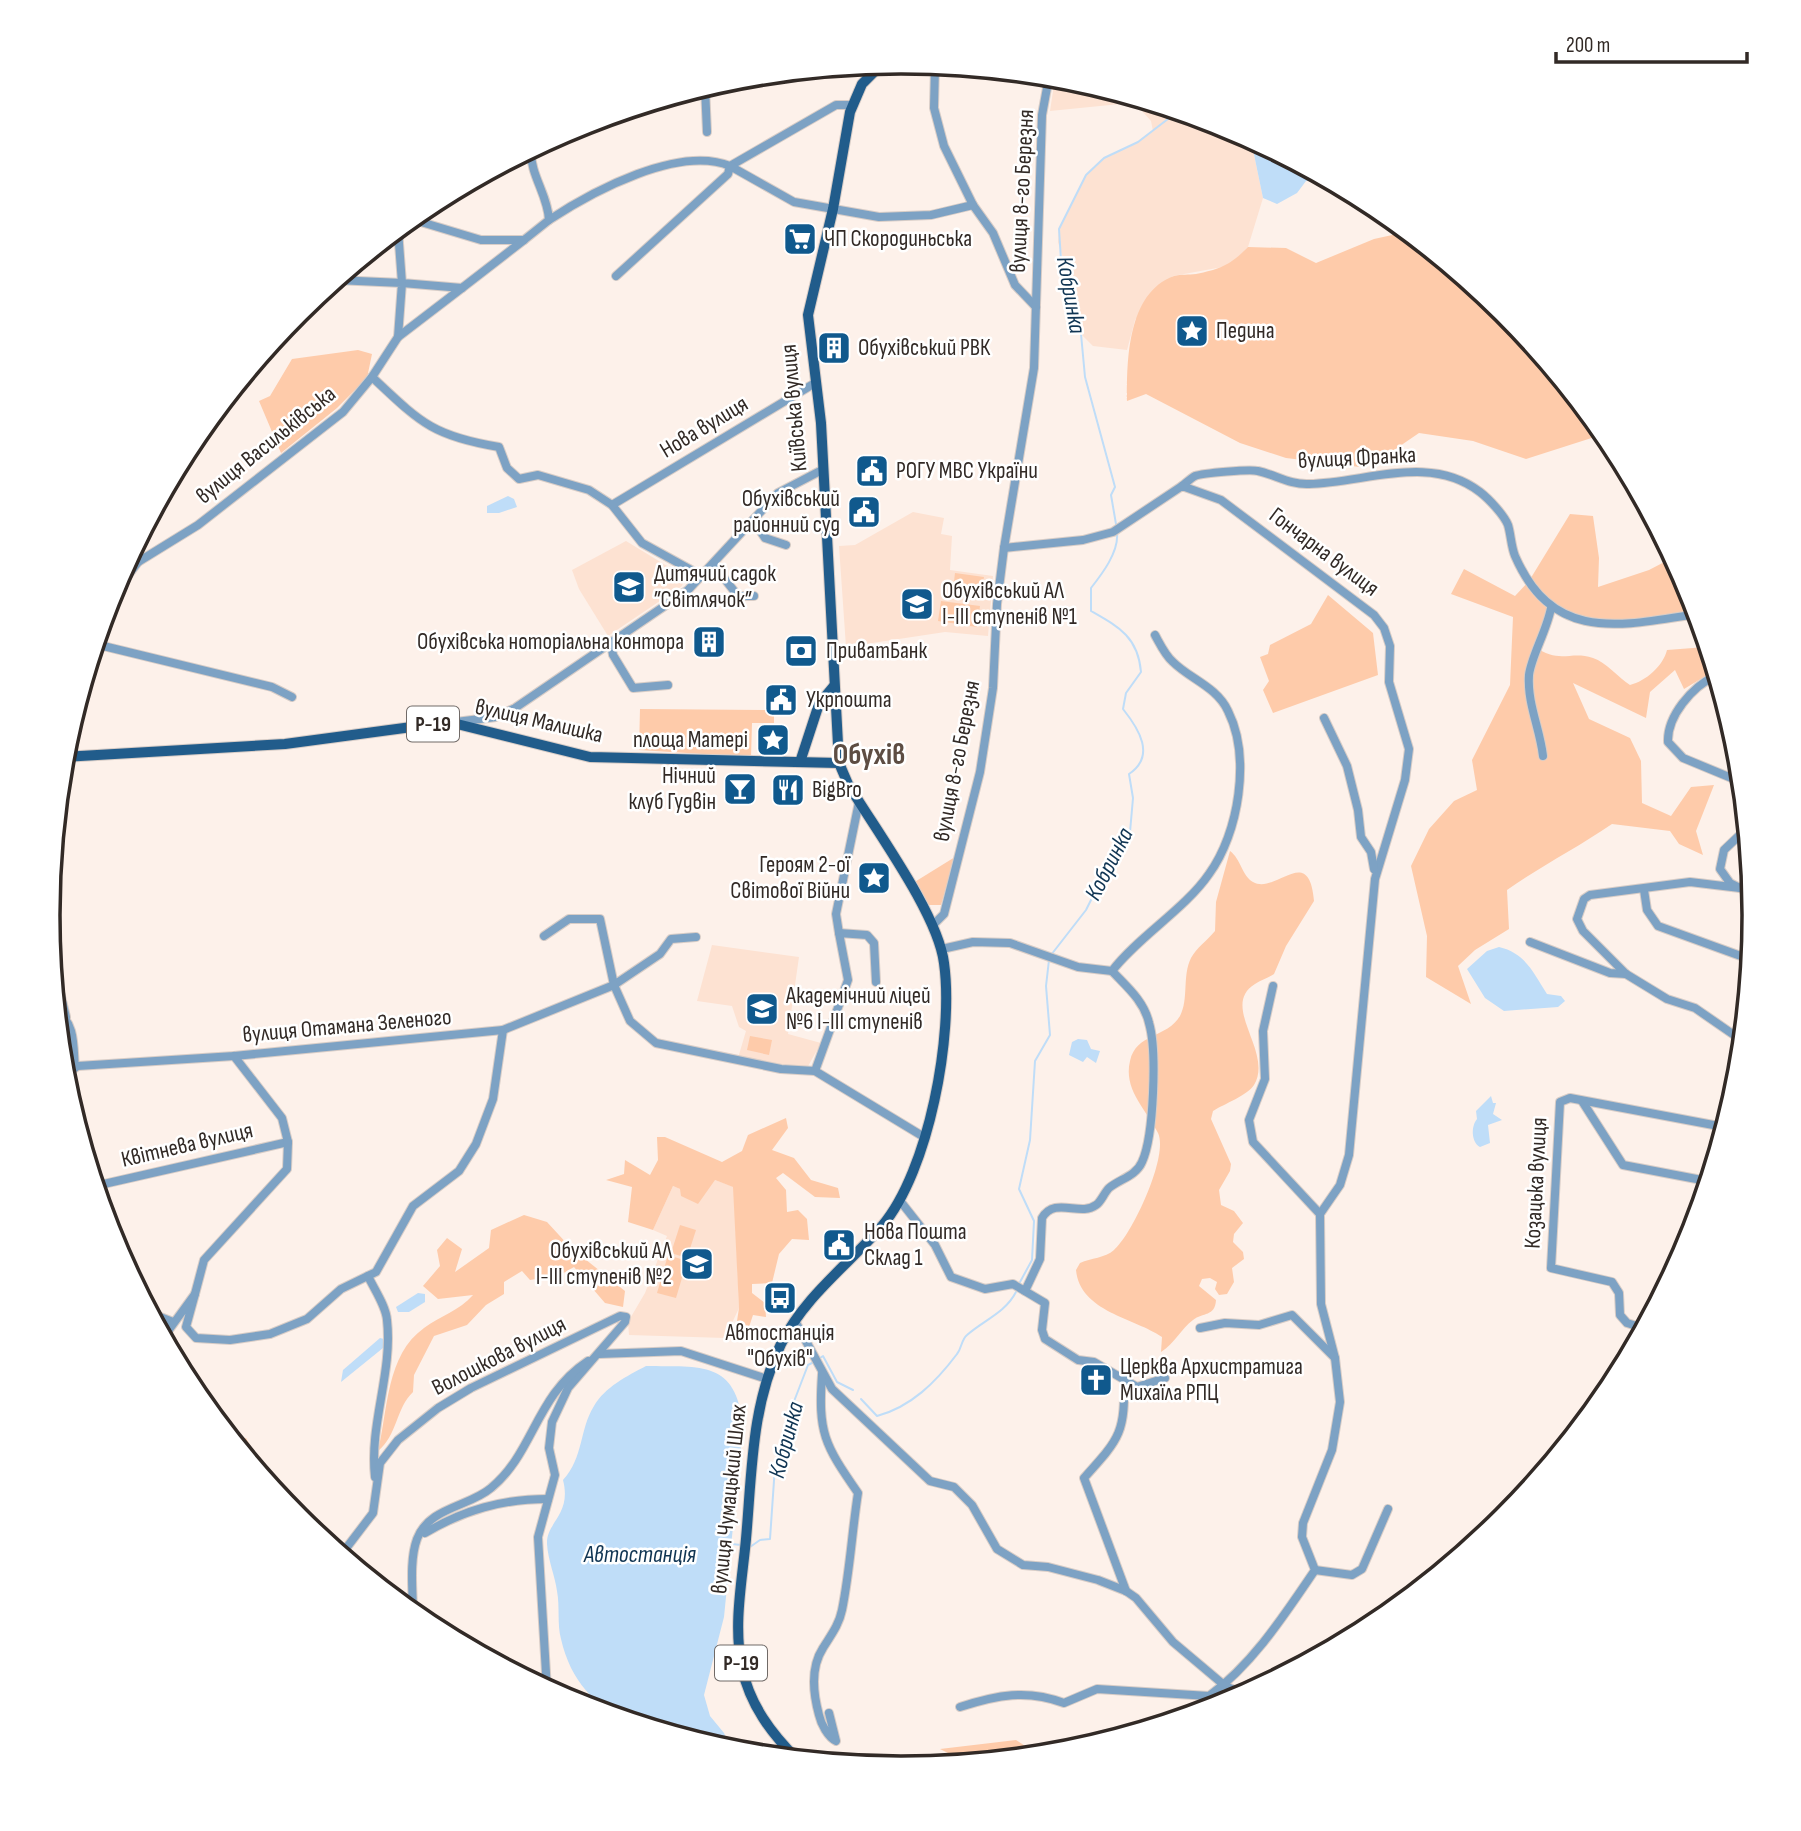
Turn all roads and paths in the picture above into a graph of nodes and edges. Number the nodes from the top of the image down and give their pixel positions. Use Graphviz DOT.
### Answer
graph roads {
  1 [pos="934,75"];
  2 [pos="869,76"];
  3 [pos="1047,88"];
  4 [pos="705,98"];
  5 [pos="852,105"];
  6 [pos="707,132"];
  7 [pos="533,159"];
  8 [pos="730,166"];
  9 [pos="973,205"];
  10 [pos="833,209"];
  11 [pos="549,220"];
  12 [pos="424,223"];
  13 [pos="524,240"];
  14 [pos="399,241"];
  15 [pos="616,276"];
  16 [pos="349,281"];
  17 [pos="402,283"];
  18 [pos="462,288"];
  19 [pos="1036,307"];
  20 [pos="398,337"];
  21 [pos="372,377"];
  22 [pos="815,383"];
  23 [pos="822,470"];
  24 [pos="1182,486"];
  25 [pos="612,505"];
  26 [pos="753,520"];
  27 [pos="786,545"];
  28 [pos="1004,548"];
  29 [pos="138,562"];
  30 [pos="713,564"];
  31 [pos="702,576"];
  32 [pos="754,596"];
  33 [pos="1551,608"];
  34 [pos="1685,616"];
  35 [pos="1155,635"];
  36 [pos="611,643"];
  37 [pos="104,646"];
  38 [pos="1708,681"];
  39 [pos="668,685"];
  40 [pos="834,686"];
  41 [pos="292,697"];
  42 [pos="1324,718"];
  43 [pos="449,722"];
  44 [pos="75,756"];
  45 [pos="1543,756"];
  46 [pos="800,762"];
  47 [pos="839,762"];
  48 [pos="1729,777"];
  49 [pos="859,802"];
  50 [pos="1737,837"];
  51 [pos="1375,879"];
  52 [pos="1740,888"];
  53 [pos="1644,890"];
  54 [pos="933,925"];
  55 [pos="839,933"];
  56 [pos="544,936"];
  57 [pos="696,937"];
  58 [pos="1530,942"];
  59 [pos="942,949"];
  60 [pos="1741,956"];
  61 [pos="1112,971"];
  62 [pos="1626,974"];
  63 [pos="876,982"];
  64 [pos="614,985"];
  65 [pos="1273,986"];
  66 [pos="66,1017"];
  67 [pos="503,1030"];
  68 [pos="1733,1034"];
  69 [pos="234,1056"];
  70 [pos="75,1068"];
  71 [pos="815,1071"];
  72 [pos="1582,1101"];
  73 [pos="1715,1125"];
  74 [pos="923,1137"];
  75 [pos="288,1142"];
  76 [pos="1699,1179"];
  77 [pos="103,1184"];
  78 [pos="901,1202"];
  79 [pos="1320,1214"];
  80 [pos="368,1276"];
  81 [pos="1025,1291"];
  82 [pos="195,1293"];
  83 [pos="162,1318"];
  84 [pos="795,1321"];
  85 [pos="173,1322"];
  86 [pos="1635,1325"];
  87 [pos="1200,1328"];
  88 [pos="168,1329"];
  89 [pos="599,1354"];
  90 [pos="1335,1357"];
  91 [pos="822,1374"];
  92 [pos="1124,1377"];
  93 [pos="1165,1378"];
  94 [pos="766,1379"];
  95 [pos="377,1495"];
  96 [pos="548,1499"];
  97 [pos="1388,1509"];
  98 [pos="417,1537"];
  99 [pos="346,1548"];
  100 [pos="1315,1570"];
  101 [pos="1126,1591"];
  102 [pos="413,1600"];
  103 [pos="546,1678"];
  104 [pos="1224,1685"];
  105 [pos="1231,1688"];
  106 [pos="1209,1696"];
  107 [pos="960,1707"];
  108 [pos="830,1713"];
  109 [pos="788,1749"];
  1 -- 9 [label="street, вулиця 8-го Березня"];
  2 -- 5 [label="main road, Київська вулиця"];
  3 -- 19 [label="street, вулиця 8-го Березня"];
  4 -- 6 [label="street"];
  5 -- 8 [label="street"];
  5 -- 10 [label="main road, Київська вулиця"];
  7 -- 11 [label="street"];
  8 -- 10 [label="street"];
  8 -- 11 [label="street"];
  8 -- 15 [label="street"];
  9 -- 10 [label="street"];
  9 -- 19 [label="street, вулиця 8-го Березня"];
  10 -- 22 [label="main road, Київська вулиця"];
  11 -- 13 [label="street"];
  12 -- 13 [label="street"];
  13 -- 18 [label="street"];
  14 -- 17 [label="street"];
  16 -- 17 [label="street"];
  17 -- 18 [label="street"];
  17 -- 20 [label="street"];
  18 -- 20 [label="street"];
  19 -- 28 [label="street, вулиця 8-го Березня"];
  20 -- 21 [label="street, вулиця Васильківська"];
  21 -- 25 [label="street"];
  21 -- 29 [label="street, вулиця Васильківська"];
  22 -- 23 [label="main road, Київська вулиця"];
  22 -- 25 [label="street, Нова вулиця"];
  23 -- 26 [label="street"];
  23 -- 40 [label="main road, Київська вулиця"];
  24 -- 28 [label="street"];
  24 -- 33 [label="street, вулиця Франка"];
  24 -- 51 [label="street, Гончарна вулиця"];
  25 -- 31 [label="street"];
  26 -- 27 [label="street"];
  26 -- 30 [label="street"];
  28 -- 54 [label="street, вулиця 8-го Березня"];
  30 -- 31 [label="street"];
  30 -- 32 [label="street"];
  31 -- 36 [label="street"];
  33 -- 34 [label="street"];
  33 -- 45 [label="street"];
  35 -- 61 [label="street"];
  36 -- 39 [label="street"];
  36 -- 43 [label="street"];
  37 -- 41 [label="street"];
  38 -- 48 [label="street"];
  40 -- 46 [label="main road"];
  40 -- 47 [label="main road, Київська вулиця"];
  42 -- 51 [label="street, Гончарна вулиця"];
  43 -- 44 [label="main road, вулиця Малишка / Р-19"];
  43 -- 46 [label="main road, вулиця Малишка / Р-19"];
  46 -- 47 [label="main road, вулиця Малишка / Р-19"];
  47 -- 49 [label="main road, вулиця Чумацький Шлях / Р-19"];
  49 -- 54 [label="main road, вулиця Чумацький Шлях / Р-19"];
  49 -- 55 [label="street"];
  50 -- 52 [label="street"];
  51 -- 79 [label="street, Гончарна вулиця"];
  52 -- 53 [label="street"];
  53 -- 60 [label="street"];
  53 -- 62 [label="street"];
  54 -- 59 [label="main road, вулиця Чумацький Шлях / Р-19"];
  55 -- 63 [label="street"];
  55 -- 71 [label="street"];
  56 -- 64 [label="street"];
  57 -- 64 [label="street, вулиця Отамана Зеленого"];
  58 -- 62 [label="street"];
  59 -- 61 [label="street"];
  59 -- 74 [label="main road, вулиця Чумацький Шлях / Р-19"];
  61 -- 81 [label="street"];
  62 -- 68 [label="street"];
  64 -- 67 [label="street, вулиця Отамана Зеленого"];
  64 -- 71 [label="street"];
  65 -- 79 [label="street"];
  66 -- 70 [label="street"];
  67 -- 69 [label="street, вулиця Отамана Зеленого"];
  67 -- 80 [label="street"];
  69 -- 70 [label="street, вулиця Отамана Зеленого"];
  69 -- 75 [label="street"];
  71 -- 74 [label="street"];
  72 -- 73 [label="street"];
  72 -- 76 [label="street"];
  72 -- 86 [label="street, Козацька вулиця"];
  74 -- 78 [label="main road, вулиця Чумацький Шлях / Р-19"];
  75 -- 77 [label="street, Квітнева вулиця"];
  75 -- 82 [label="street"];
  78 -- 81 [label="street"];
  78 -- 84 [label="main road, вулиця Чумацький Шлях / Р-19"];
  79 -- 90 [label="street"];
  80 -- 82 [label="street"];
  80 -- 95 [label="street"];
  81 -- 92 [label="street"];
  82 -- 85 [label="street"];
  83 -- 85 [label="street"];
  84 -- 91 [label="street"];
  84 -- 94 [label="main road, вулиця Чумацький Шлях / Р-19"];
  85 -- 88 [label="street"];
  87 -- 90 [label="street"];
  89 -- 94 [label="street"];
  89 -- 95 [label="street, Волошкова вулиця"];
  89 -- 96 [label="street"];
  89 -- 98 [label="street"];
  90 -- 100 [label="street"];
  91 -- 101 [label="street"];
  91 -- 108 [label="street"];
  92 -- 93 [label="street"];
  92 -- 101 [label="street"];
  94 -- 109 [label="main road, вулиця Чумацький Шлях / Р-19"];
  95 -- 99 [label="street, Волошкова вулиця"];
  96 -- 98 [label="street"];
  96 -- 103 [label="street"];
  97 -- 100 [label="street"];
  98 -- 102 [label="street"];
  100 -- 104 [label="street"];
  101 -- 104 [label="street"];
  104 -- 105 [label="street"];
  104 -- 106 [label="street"];
  106 -- 107 [label="street"];
}
